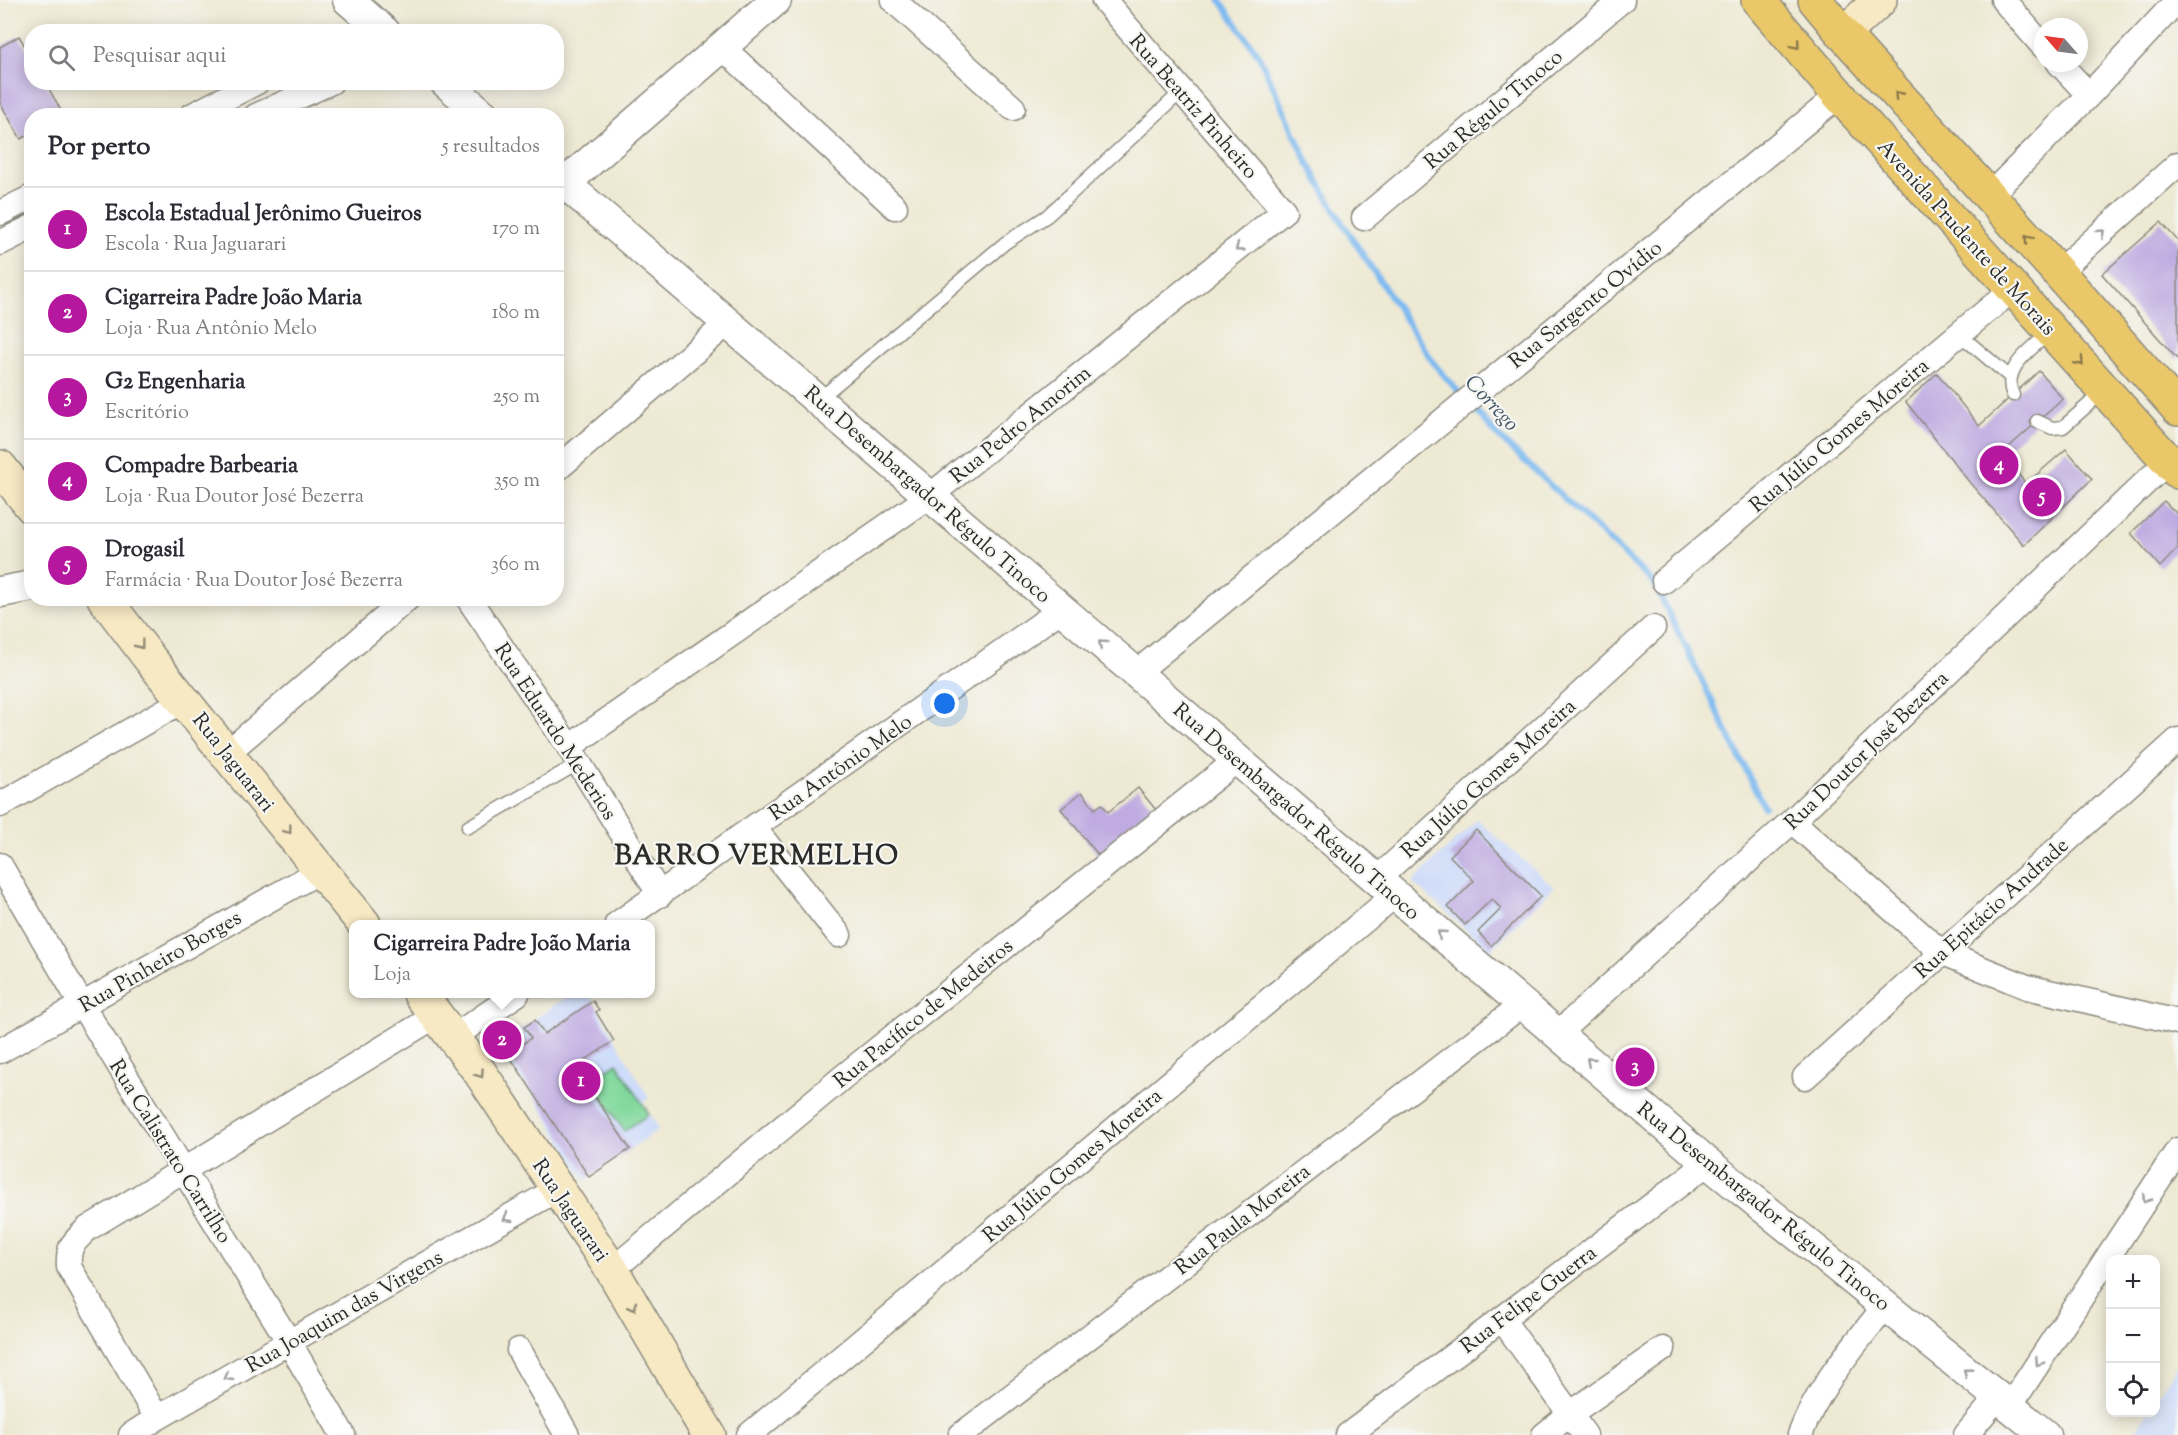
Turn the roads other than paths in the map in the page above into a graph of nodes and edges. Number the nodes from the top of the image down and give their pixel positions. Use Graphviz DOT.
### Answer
graph roads {
  1 [pos="350,0"];
  2 [pos="776,0"];
  3 [pos="893,0"];
  4 [pos="1104,0"];
  5 [pos="1622,0"];
  6 [pos="1758,0"];
  7 [pos="1815,0"];
  8 [pos="1880,0"];
  9 [pos="2003,0"];
  10 [pos="2178,0"];
  11 [pos="371,24"];
  12 [pos="1843,34"];
  13 [pos="2034,36"];
  14 [pos="722,47"];
  15 [pos="2067,72"];
  16 [pos="241,90"];
  17 [pos="247,90"];
  18 [pos="313,90"];
  19 [pos="455,90"];
  20 [pos="1181,92"];
  21 [pos="1839,95"];
  22 [pos="2089,96"];
  23 [pos="206,108"];
  24 [pos="248,108"];
  25 [pos="274,108"];
  26 [pos="475,108"];
  27 [pos="1013,108"];
  28 [pos="2178,164"];
  29 [pos="564,180"];
  30 [pos="564,188"];
  31 [pos="1989,196"];
  32 [pos="24,204"];
  33 [pos="895,207"];
  34 [pos="1284,211"];
  35 [pos="0,213"];
  36 [pos="1364,218"];
  37 [pos="24,232"];
  38 [pos="0,243"];
  39 [pos="2058,272"];
  40 [pos="2013,289"];
  41 [pos="728,323"];
  42 [pos="2051,331"];
  43 [pos="1959,334"];
  44 [pos="2010,377"];
  45 [pos="2105,391"];
  46 [pos="2013,395"];
  47 [pos="818,400"];
  48 [pos="2178,409"];
  49 [pos="2037,421"];
  50 [pos="564,462"];
  51 [pos="2173,466"];
  52 [pos="0,467"];
  53 [pos="930,496"];
  54 [pos="24,497"];
  55 [pos="1664,581"];
  56 [pos="24,588"];
  57 [pos="0,592"];
  58 [pos="110,606"];
  59 [pos="399,606"];
  60 [pos="473,606"];
  61 [pos="1062,609"];
  62 [pos="1653,628"];
  63 [pos="1136,673"];
  64 [pos="184,700"];
  65 [pos="2178,740"];
  66 [pos="227,753"];
  67 [pos="574,755"];
  68 [pos="1237,760"];
  69 [pos="0,805"];
  70 [pos="1792,821"];
  71 [pos="468,827"];
  72 [pos="754,828"];
  73 [pos="0,865"];
  74 [pos="320,871"];
  75 [pos="1386,887"];
  76 [pos="660,895"];
  77 [pos="361,920"];
  78 [pos="623,920"];
  79 [pos="839,935"];
  80 [pos="1941,952"];
  81 [pos="499,998"];
  82 [pos="1522,1004"];
  83 [pos="82,1005"];
  84 [pos="437,1015"];
  85 [pos="2178,1022"];
  86 [pos="1557,1034"];
  87 [pos="0,1051"];
  88 [pos="1805,1077"];
  89 [pos="2178,1150"];
  90 [pos="1708,1163"];
  91 [pos="182,1170"];
  92 [pos="558,1189"];
  93 [pos="612,1270"];
  94 [pos="1885,1306"];
  95 [pos="1502,1318"];
  96 [pos="289,1342"];
  97 [pos="1663,1349"];
  98 [pos="519,1350"];
  99 [pos="2004,1402"];
  100 [pos="1570,1414"];
  101 [pos="157,1418"];
  102 [pos="131,1435"];
  103 [pos="343,1435"];
  104 [pos="567,1435"];
  105 [pos="709,1435"];
  106 [pos="749,1435"];
  107 [pos="961,1435"];
  108 [pos="1348,1435"];
  109 [pos="1544,1435"];
  110 [pos="1585,1435"];
  111 [pos="1800,1435"];
  112 [pos="1966,1435"];
  113 [pos="2045,1435"];
  1 -- 11 [label="street"];
  2 -- 14 [label="street"];
  3 -- 27 [label="street"];
  4 -- 20 [label="street, Rua Beatriz Pinheiro"];
  5 -- 36 [label="street, Rua Régulo Tinoco"];
  6 -- 21 [label="main road, Avenida Prudente de Morais, one-way"];
  7 -- 12 [label="main road, Avenida Prudente de Morais"];
  8 -- 12 [label="main road"];
  9 -- 13 [label="street"];
  10 -- 22 [label="street"];
  31 -- 12 [label="main road, Avenida Prudente de Morais, one-way"];
  14 -- 29 [label="street"];
  14 -- 33 [label="street"];
  15 -- 22 [label="street"];
  16 -- 23 [label="street"];
  17 -- 24 [label="street"];
  18 -- 25 [label="street"];
  19 -- 26 [label="street"];
  20 -- 34 [label="street, Rua Beatriz Pinheiro"];
  20 -- 47 [label="lane"];
  21 -- 40 [label="main road, Avenida Prudente de Morais"];
  21 -- 63 [label="street, Rua Sargento Ovídio"];
  22 -- 31 [label="street"];
  39 -- 28 [label="street, one-way"];
  30 -- 41 [label="street, Rua Desembargador Régulo Tinoco"];
  39 -- 31 [label="main road, Avenida Prudente de Morais, one-way"];
  32 -- 35 [label="street"];
  34 -- 53 [label="street, Rua Pedro Amorim, one-way"];
  37 -- 38 [label="street"];
  39 -- 48 [label="main road, Avenida Prudente de Morais"];
  40 -- 42 [label="main road, Avenida Prudente de Morais"];
  40 -- 43 [label="street, Rua Júlio Gomes Moreira"];
  41 -- 47 [label="street, Rua Desembargador Régulo Tinoco"];
  41 -- 50 [label="street"];
  42 -- 44 [label="lane"];
  42 -- 45 [label="main road, Avenida Prudente de Morais, one-way"];
  43 -- 44 [label="lane"];
  43 -- 55 [label="street, Rua Júlio Gomes Moreira"];
  44 -- 46 [label="lane"];
  45 -- 49 [label="lane"];
  45 -- 51 [label="main road, Avenida Prudente de Morais"];
  47 -- 53 [label="street, Rua Desembargador Régulo Tinoco"];
  51 -- 70 [label="street, Rua Doutor José Bezerra"];
  52 -- 54 [label="main road"];
  53 -- 61 [label="street, Rua Desembargador Régulo Tinoco"];
  53 -- 67 [label="street, Rua Pedro Amorim"];
  56 -- 57 [label="street"];
  58 -- 64 [label="main road, Rua Jaguarari, one-way"];
  59 -- 66 [label="street"];
  60 -- 67 [label="street, Rua Eduardo Mederios"];
  63 -- 61 [label="street, Rua Desembargador Régulo Tinoco, one-way"];
  61 -- 72 [label="street, Rua Antônio Melo"];
  62 -- 75 [label="street, Rua Júlio Gomes Moreira"];
  63 -- 68 [label="street, Rua Desembargador Régulo Tinoco"];
  64 -- 66 [label="main road, Rua Jaguarari"];
  64 -- 69 [label="street"];
  65 -- 80 [label="street, Rua Epitácio Andrade"];
  66 -- 74 [label="main road, Rua Jaguarari, one-way"];
  67 -- 71 [label="lane"];
  67 -- 76 [label="street, Rua Eduardo Mederios"];
  68 -- 75 [label="street, Rua Desembargador Régulo Tinoco"];
  68 -- 93 [label="street, Rua Pacífico de Medeiros"];
  70 -- 80 [label="street"];
  70 -- 86 [label="street, Rua Doutor José Bezerra"];
  72 -- 76 [label="street, Rua Antônio Melo"];
  72 -- 79 [label="street"];
  73 -- 83 [label="street, Rua Calistrato Carrilho"];
  74 -- 77 [label="main road, Rua Jaguarari"];
  74 -- 83 [label="street, Rua Pinheiro Borges"];
  82 -- 75 [label="street, Rua Desembargador Régulo Tinoco, one-way"];
  75 -- 106 [label="street, Rua Júlio Gomes Moreira"];
  76 -- 78 [label="street, Rua Antônio Melo"];
  80 -- 85 [label="street"];
  80 -- 88 [label="street, Rua Epitácio Andrade"];
  81 -- 84 [label="street"];
  82 -- 86 [label="street, Rua Desembargador Régulo Tinoco"];
  82 -- 107 [label="street, Rua Paula Moreira"];
  83 -- 87 [label="street, Rua Pinheiro Borges"];
  83 -- 91 [label="street, Rua Calistrato Carrilho"];
  84 -- 91 [label="street"];
  84 -- 92 [label="main road, Rua Jaguarari, one-way"];
  90 -- 86 [label="street, Rua Desembargador Régulo Tinoco, one-way"];
  89 -- 99 [label="street, one-way"];
  90 -- 94 [label="street, Rua Desembargador Régulo Tinoco"];
  90 -- 95 [label="street, Rua Felipe Guerra"];
  91 -- 96 [label="street, Rua Calistrato Carrilho"];
  91 -- 101 [label="street"];
  92 -- 93 [label="main road, Rua Jaguarari"];
  92 -- 96 [label="street, Rua Joaquim das Virgens, one-way"];
  93 -- 105 [label="main road, Rua Jaguarari, one-way"];
  99 -- 94 [label="street, Rua Desembargador Régulo Tinoco, one-way"];
  94 -- 111 [label="street"];
  95 -- 100 [label="street"];
  95 -- 108 [label="street, Rua Felipe Guerra"];
  96 -- 101 [label="street, Rua Joaquim das Virgens, one-way"];
  96 -- 103 [label="street, Rua Calistrato Carrilho"];
  97 -- 100 [label="street"];
  98 -- 104 [label="street"];
  99 -- 112 [label="street"];
  99 -- 113 [label="street, Rua Desembargador Régulo Tinoco"];
  100 -- 109 [label="street"];
  100 -- 110 [label="street"];
  101 -- 102 [label="street, Rua Joaquim das Virgens"];
}
